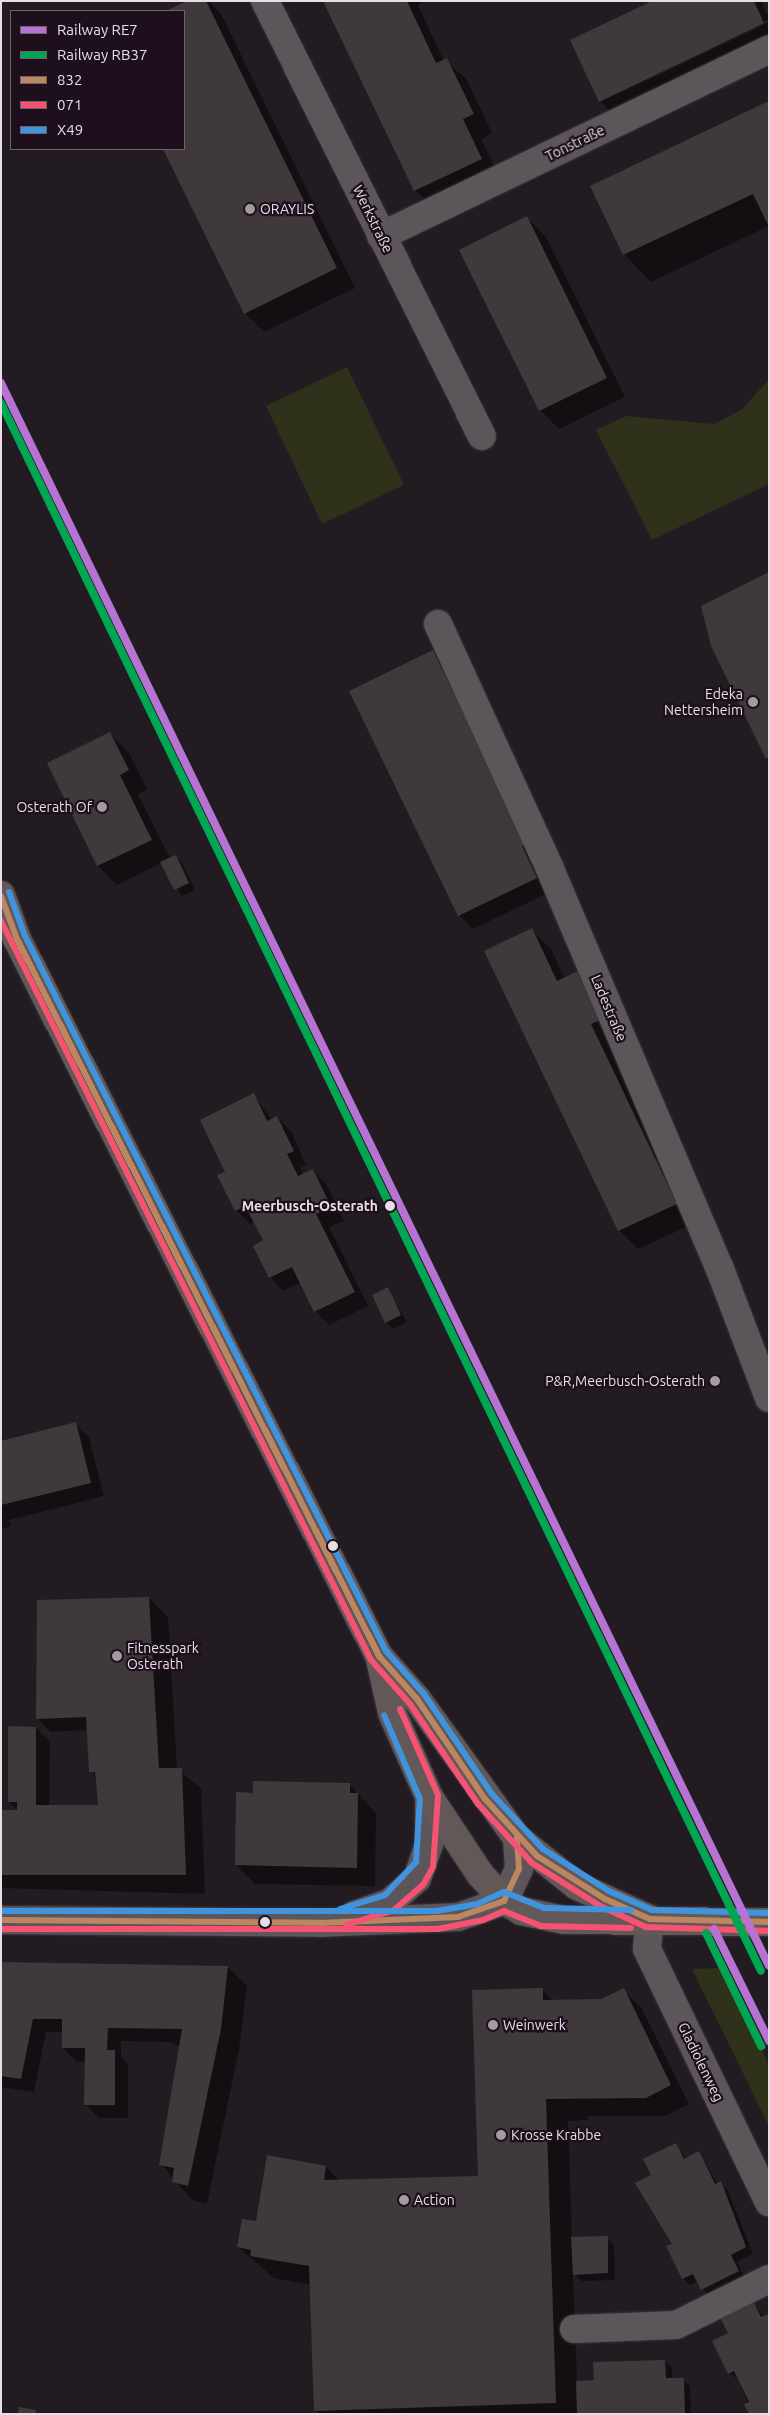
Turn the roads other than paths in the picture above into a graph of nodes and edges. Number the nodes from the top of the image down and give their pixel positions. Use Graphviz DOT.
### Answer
graph roads {
  1 [pos="265,1"];
  2 [pos="769,49"];
  3 [pos="381,236"];
  4 [pos="482,436"];
  5 [pos="438,624"];
  6 [pos="1,894"];
  7 [pos="1,917"];
  8 [pos="17,939"];
  9 [pos="769,1398"];
  10 [pos="379,1656"];
  11 [pos="429,1797"];
  12 [pos="517,1838"];
  13 [pos="504,1901"];
  14 [pos="650,1919"];
  15 [pos="1,1920"];
  16 [pos="769,1922"];
  17 [pos="320,1923"];
  18 [pos="769,2202"];
  19 [pos="769,2279"];
  20 [pos="574,2329"];
  1 -- 3 [label="street, Werkstraße"];
  2 -- 3 [label="street, Tonstraße"];
  3 -- 4 [label="street, Werkstraße"];
  5 -- 9 [label="street, Ladestraße"];
  6 -- 8 [label="main road"];
  7 -- 8 [label="main road"];
  8 -- 10 [label="main road"];
  10 -- 11 [label="main road"];
  10 -- 12 [label="main road"];
  11 -- 13 [label="main road"];
  11 -- 17 [label="street"];
  12 -- 13 [label="street"];
  12 -- 14 [label="main road"];
  13 -- 14 [label="main road"];
  13 -- 17 [label="street"];
  14 -- 16 [label="main road"];
  14 -- 18 [label="street, Gladiolenweg"];
  15 -- 17 [label="street"];
  19 -- 20 [label="street"];
}
